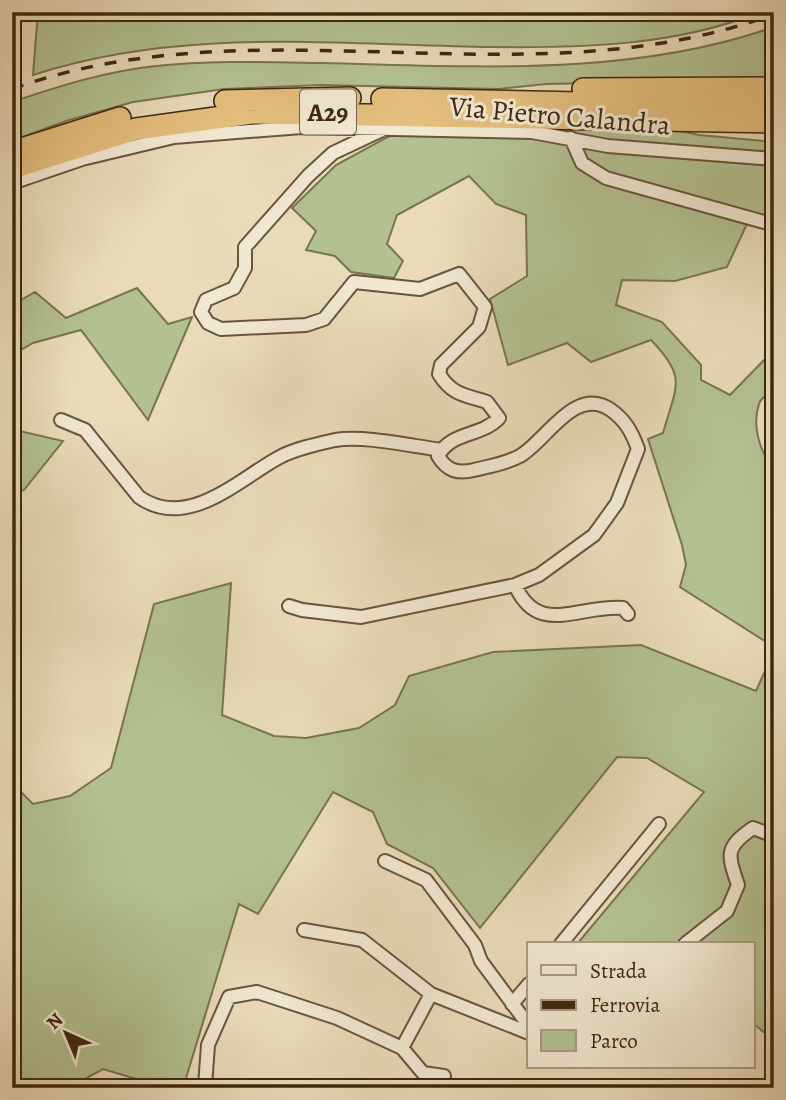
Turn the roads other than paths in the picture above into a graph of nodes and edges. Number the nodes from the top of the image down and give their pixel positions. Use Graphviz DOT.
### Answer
graph roads {
  1 [pos="774,88"];
  2 [pos="480,101"];
  3 [pos="774,107"];
  4 [pos="650,120"];
  5 [pos="774,122"];
  6 [pos="388,127"];
  7 [pos="774,135"];
  8 [pos="571,138"];
  9 [pos="12,152"];
  10 [pos="774,159"];
  11 [pos="12,168"];
  12 [pos="12,183"];
  13 [pos="764,222"];
  14 [pos="61,420"];
  15 [pos="442,450"];
  16 [pos="515,585"];
  17 [pos="289,606"];
  18 [pos="628,614"];
  19 [pos="659,824"];
  20 [pos="774,836"];
  21 [pos="384,860"];
  22 [pos="304,930"];
  23 [pos="563,942"];
  24 [pos="688,942"];
  25 [pos="527,986"];
  26 [pos="431,994"];
  27 [pos="512,1004"];
  28 [pos="527,1024"];
  29 [pos="527,1032"];
  30 [pos="402,1048"];
  31 [pos="444,1076"];
  32 [pos="205,1086"];
  1 -- 2 [label="highway"];
  2 -- 3 [label="highway, A29"];
  2 -- 9 [label="highway, A29"];
  4 -- 5 [label="highway, A29"];
  4 -- 7 [label="highway"];
  4 -- 11 [label="highway, A29"];
  6 -- 8 [label="street, Via Pietro Calandra"];
  6 -- 12 [label="street, Via Pietro Calandra"];
  6 -- 15 [label="street"];
  8 -- 10 [label="street, Via Pietro Calandra"];
  8 -- 13 [label="street"];
  14 -- 15 [label="street"];
  15 -- 16 [label="street"];
  16 -- 17 [label="street"];
  16 -- 18 [label="street"];
  19 -- 23 [label="street"];
  20 -- 24 [label="street"];
  21 -- 27 [label="street"];
  22 -- 26 [label="street"];
  25 -- 27 [label="street"];
  26 -- 29 [label="street"];
  26 -- 30 [label="street"];
  27 -- 28 [label="street"];
  30 -- 31 [label="street"];
  30 -- 32 [label="street"];
}
